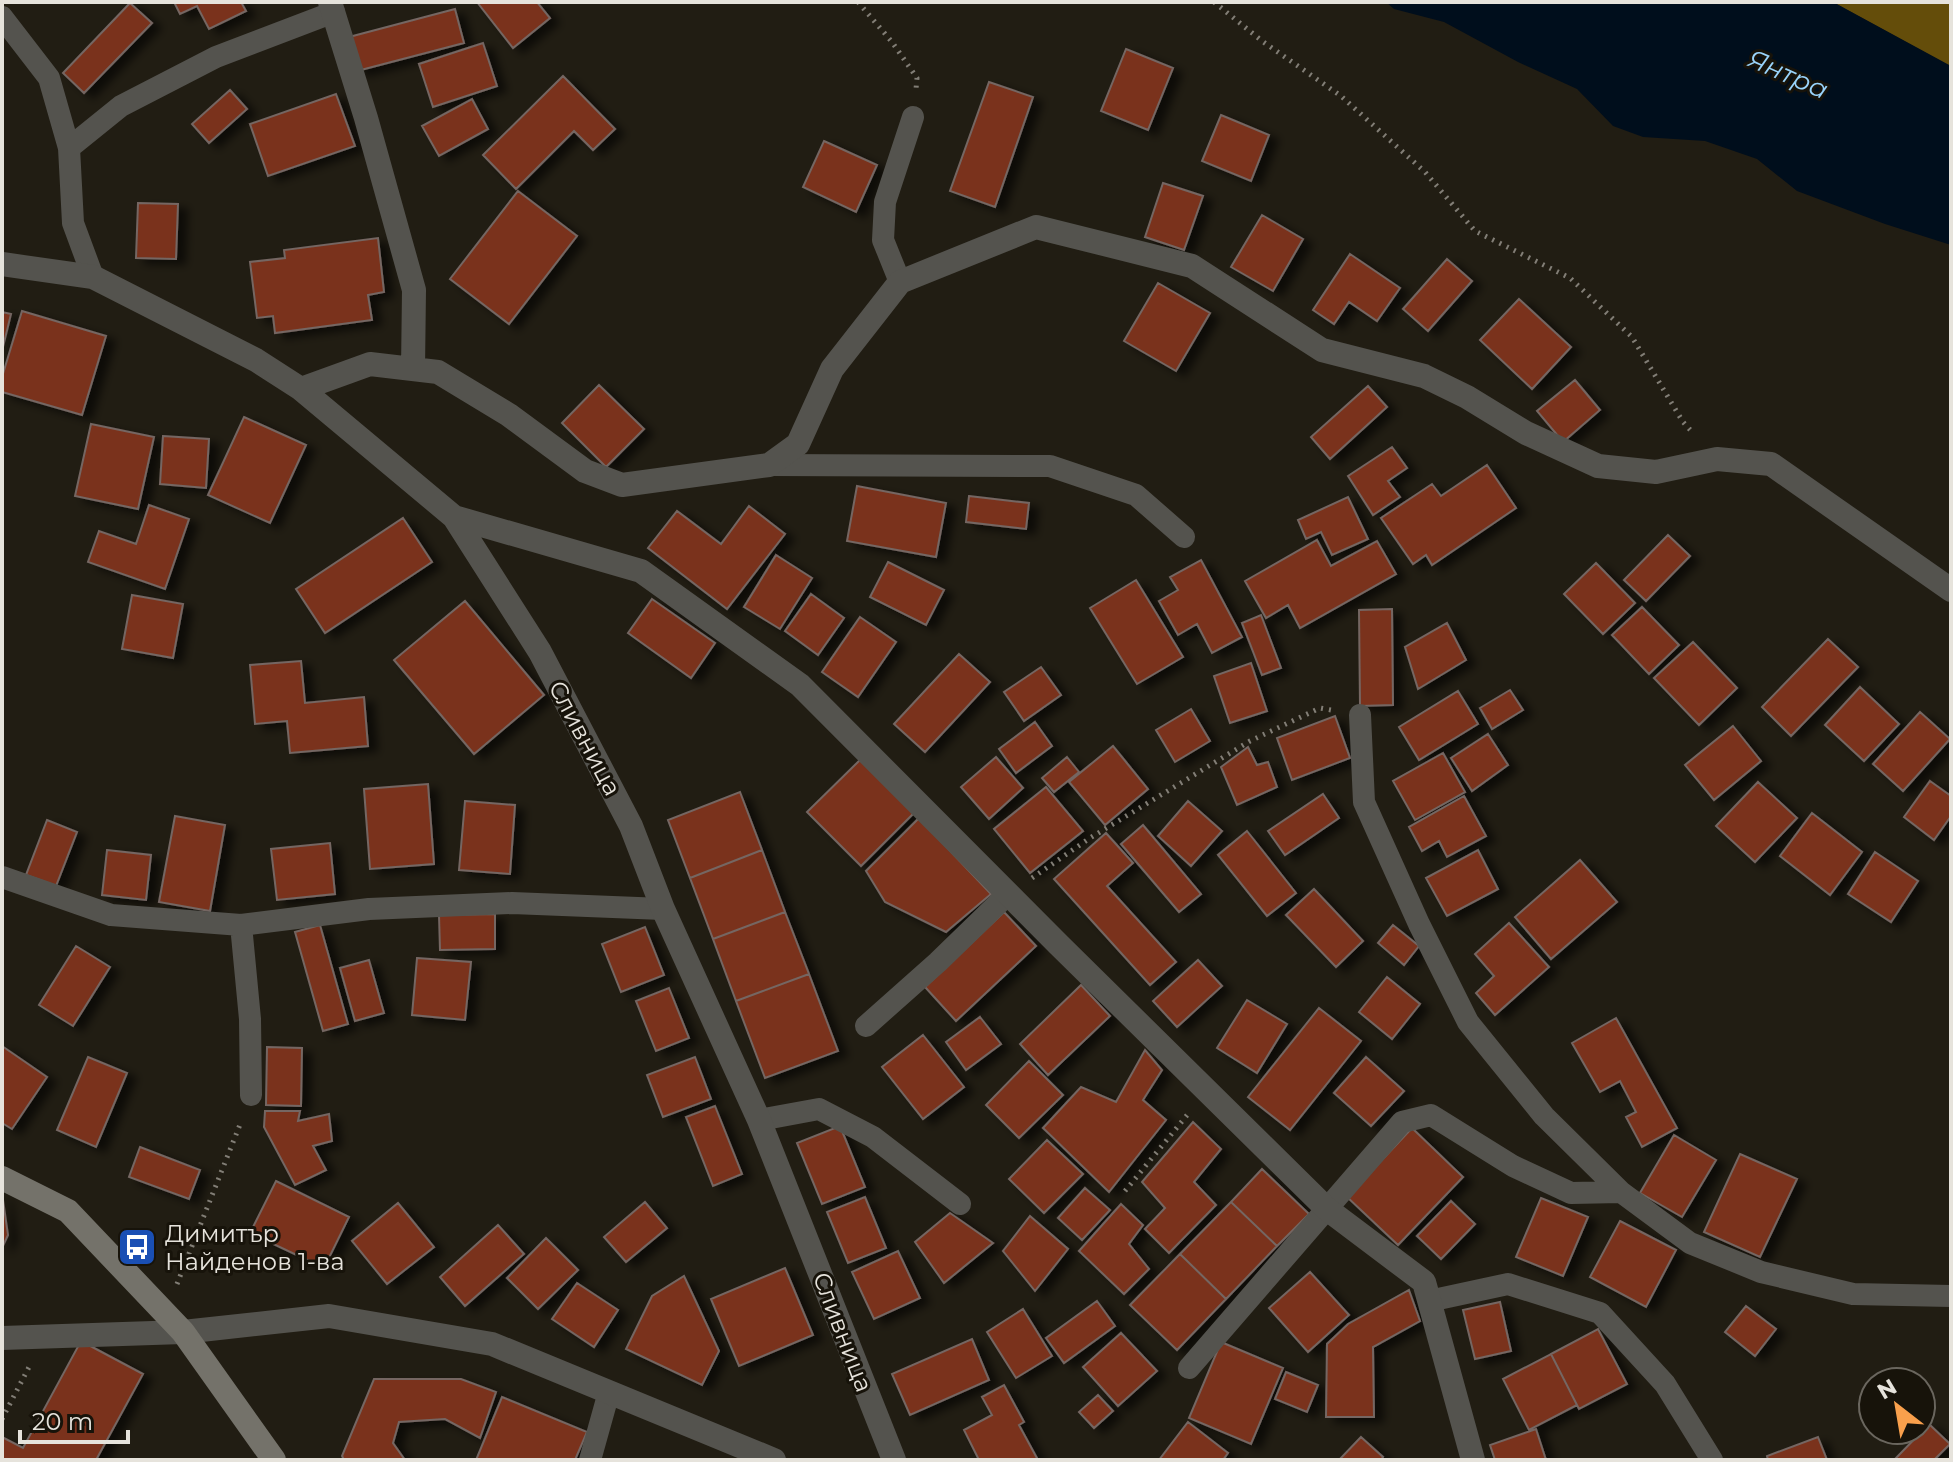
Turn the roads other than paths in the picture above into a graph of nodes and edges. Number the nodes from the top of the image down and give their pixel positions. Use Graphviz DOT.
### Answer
graph roads {
  1 [pos="332,7"];
  2 [pos="2,17"];
  3 [pos="913,117"];
  4 [pos="69,148"];
  5 [pos="2,264"];
  6 [pos="93,277"];
  7 [pos="900,282"];
  8 [pos="413,369"];
  9 [pos="301,389"];
  10 [pos="769,465"];
  11 [pos="454,517"];
  12 [pos="1184,537"];
  13 [pos="1951,590"];
  14 [pos="1360,715"];
  15 [pos="2,877"];
  16 [pos="1008,894"];
  17 [pos="663,909"];
  18 [pos="241,925"];
  19 [pos="866,1026"];
  20 [pos="251,1095"];
  21 [pos="759,1120"];
  22 [pos="2,1178"];
  23 [pos="1621,1192"];
  24 [pos="960,1204"];
  25 [pos="1327,1209"];
  26 [pos="1951,1296"];
  27 [pos="1429,1301"];
  28 [pos="183,1332"];
  29 [pos="2,1338"];
  30 [pos="1189,1368"];
  31 [pos="609,1392"];
  32 [pos="274,1460"];
  33 [pos="590,1460"];
  34 [pos="774,1460"];
  35 [pos="894,1460"];
  36 [pos="1473,1460"];
  37 [pos="1712,1460"];
  1 -- 4 [label="lane"];
  1 -- 8 [label="street"];
  2 -- 4 [label="lane"];
  3 -- 7 [label="lane"];
  4 -- 6 [label="lane"];
  5 -- 6 [label="street, Сливница"];
  6 -- 9 [label="street, Сливница"];
  7 -- 10 [label="street"];
  7 -- 13 [label="street"];
  8 -- 9 [label="street"];
  8 -- 10 [label="street"];
  9 -- 11 [label="street, Сливница"];
  10 -- 12 [label="lane"];
  11 -- 16 [label="street"];
  11 -- 17 [label="street, Сливница"];
  14 -- 23 [label="lane"];
  15 -- 18 [label="lane"];
  16 -- 19 [label="lane"];
  16 -- 25 [label="street"];
  17 -- 18 [label="lane"];
  17 -- 21 [label="street, Сливница"];
  18 -- 20 [label="lane"];
  21 -- 24 [label="lane"];
  21 -- 35 [label="street, Сливница"];
  22 -- 28 [label="street"];
  23 -- 25 [label="lane"];
  23 -- 26 [label="lane"];
  25 -- 27 [label="street"];
  25 -- 30 [label="lane"];
  27 -- 36 [label="street"];
  27 -- 37 [label="lane"];
  28 -- 29 [label="street"];
  28 -- 31 [label="street"];
  28 -- 32 [label="street"];
  31 -- 33 [label="lane"];
  31 -- 34 [label="street"];
}
